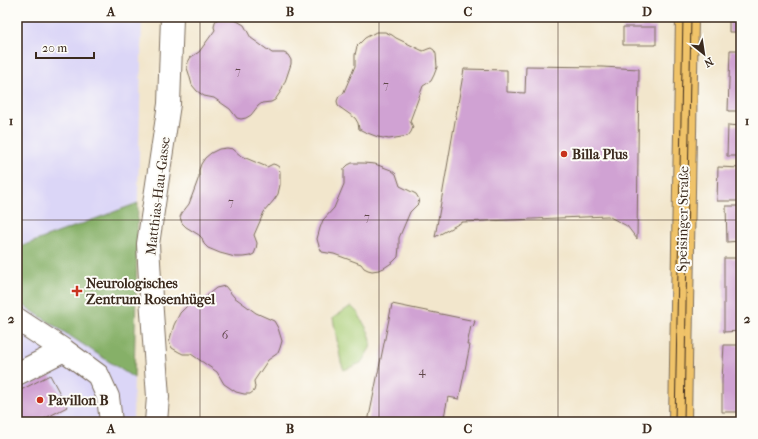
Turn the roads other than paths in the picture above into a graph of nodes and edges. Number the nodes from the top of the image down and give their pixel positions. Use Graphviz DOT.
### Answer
graph roads {
  1 [pos="172,17"];
  2 [pos="687,17"];
  3 [pos="17,319"];
  4 [pos="64,350"];
  5 [pos="17,374"];
  6 [pos="111,422"];
  7 [pos="156,422"];
  8 [pos="680,422"];
  1 -- 7 [label="lane, Matthias-Hau-Gasse"];
  2 -- 8 [label="main road, Speisinger Straße"];
  3 -- 4 [label="lane"];
  4 -- 5 [label="lane"];
  4 -- 6 [label="lane"];
}
